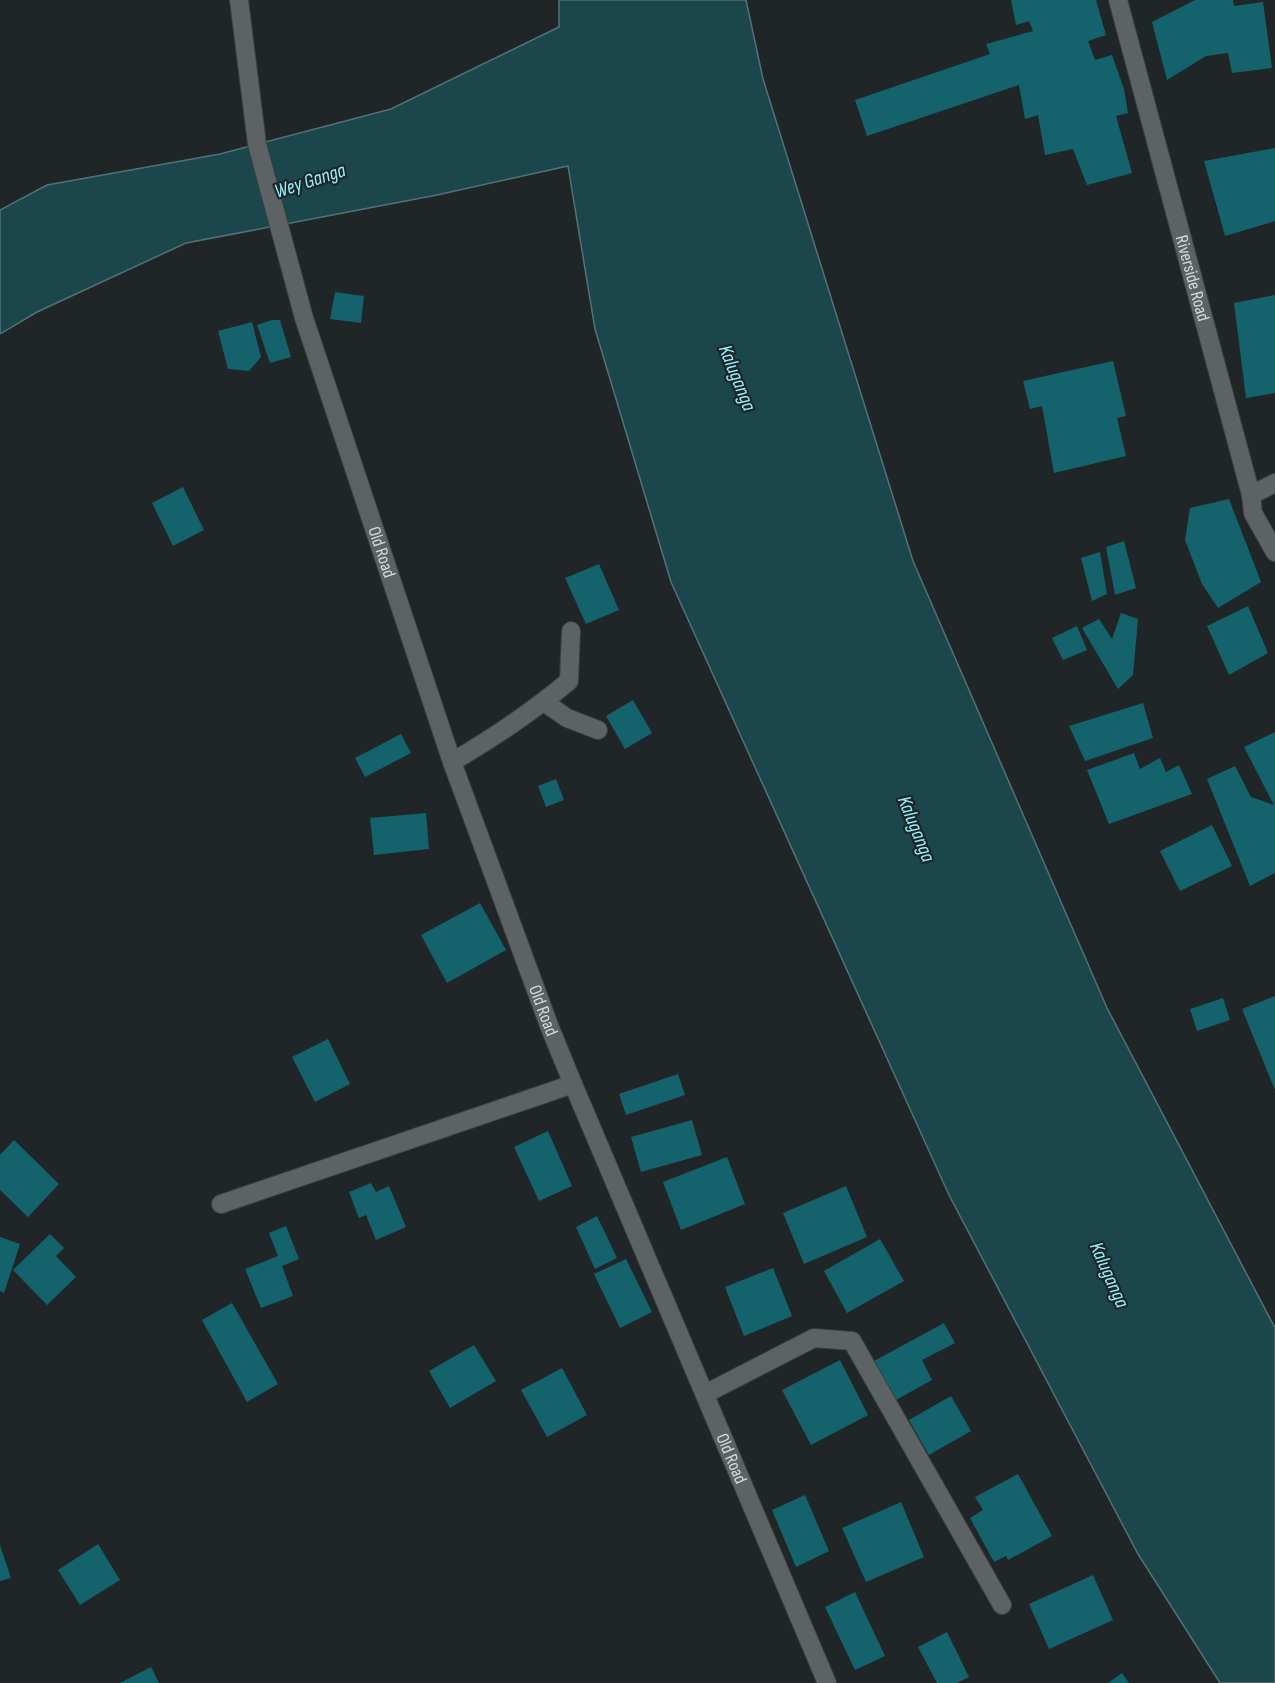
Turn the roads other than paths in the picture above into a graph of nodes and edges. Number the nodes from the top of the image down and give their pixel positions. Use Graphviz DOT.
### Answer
graph roads {
  1 [pos="239,0"];
  2 [pos="1118,0"];
  3 [pos="1275,483"];
  4 [pos="1251,495"];
  5 [pos="1275,552"];
  6 [pos="571,632"];
  7 [pos="544,702"];
  8 [pos="598,730"];
  9 [pos="452,762"];
  10 [pos="573,1084"];
  11 [pos="221,1204"];
  12 [pos="705,1394"];
  13 [pos="1002,1605"];
  14 [pos="827,1683"];
  1 -- 9 [label="street, Old Road"];
  2 -- 4 [label="street, Riverside Road"];
  3 -- 4 [label="street"];
  4 -- 5 [label="street, Riverside Road"];
  6 -- 7 [label="street"];
  7 -- 8 [label="street"];
  7 -- 9 [label="street"];
  9 -- 10 [label="street, Old Road"];
  10 -- 11 [label="street"];
  10 -- 12 [label="street, Old Road"];
  12 -- 13 [label="street"];
  12 -- 14 [label="street, Old Road"];
}
